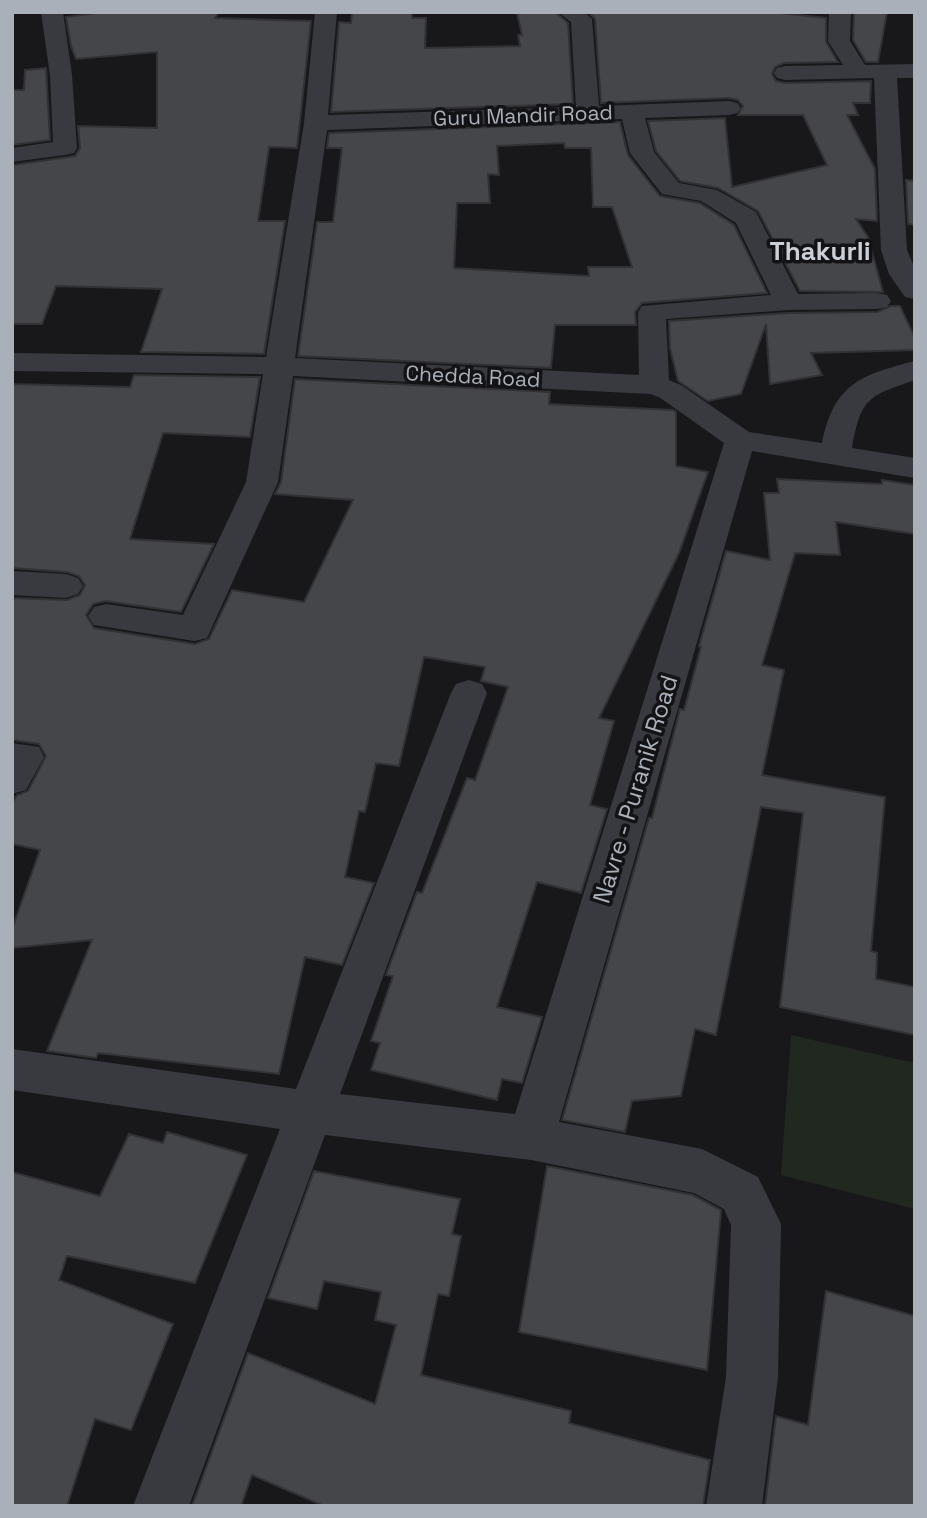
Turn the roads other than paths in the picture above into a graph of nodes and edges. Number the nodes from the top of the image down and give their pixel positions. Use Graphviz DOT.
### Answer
graph roads {
  1 [pos="52,12"];
  2 [pos="326,12"];
  3 [pos="568,12"];
  4 [pos="840,12"];
  5 [pos="857,70"];
  6 [pos="885,71"];
  7 [pos="915,71"];
  8 [pos="785,73"];
  9 [pos="729,108"];
  10 [pos="632,111"];
  11 [pos="588,113"];
  12 [pos="316,122"];
  13 [pos="12,155"];
  14 [pos="915,169"];
  15 [pos="915,232"];
  16 [pos="915,291"];
  17 [pos="877,301"];
  18 [pos="788,302"];
  19 [pos="12,362"];
  20 [pos="280,367"];
  21 [pos="915,370"];
  22 [pos="654,385"];
  23 [pos="740,440"];
  24 [pos="835,455"];
  25 [pos="915,468"];
  26 [pos="12,583"];
  27 [pos="66,586"];
  28 [pos="106,616"];
  29 [pos="469,693"];
  30 [pos="12,757"];
  31 [pos="12,779"];
  32 [pos="12,1069"];
  33 [pos="310,1112"];
  34 [pos="531,1138"];
  35 [pos="161,1506"];
  36 [pos="734,1506"];
  1 -- 13 [label="street"];
  2 -- 12 [label="street"];
  3 -- 11 [label="street"];
  4 -- 5 [label="street"];
  5 -- 6 [label="street"];
  5 -- 8 [label="street"];
  6 -- 7 [label="street"];
  6 -- 16 [label="street"];
  9 -- 10 [label="street, Guru Mandir Road"];
  10 -- 11 [label="street, Guru Mandir Road"];
  10 -- 18 [label="street"];
  11 -- 12 [label="street, Guru Mandir Road"];
  12 -- 20 [label="street"];
  14 -- 15 [label="street"];
  17 -- 18 [label="street"];
  18 -- 22 [label="street"];
  19 -- 20 [label="street, Chedda Road"];
  20 -- 22 [label="street, Chedda Road"];
  20 -- 28 [label="street"];
  21 -- 24 [label="street"];
  22 -- 23 [label="street, Chedda Road"];
  23 -- 24 [label="street, Chedda Road"];
  23 -- 34 [label="street, Navre - Puranik Road"];
  24 -- 25 [label="street, Chedda Road"];
  26 -- 27 [label="street"];
  29 -- 33 [label="street"];
  30 -- 31 [label="street"];
  32 -- 33 [label="street"];
  33 -- 34 [label="street"];
  33 -- 35 [label="street"];
  34 -- 36 [label="street"];
}
